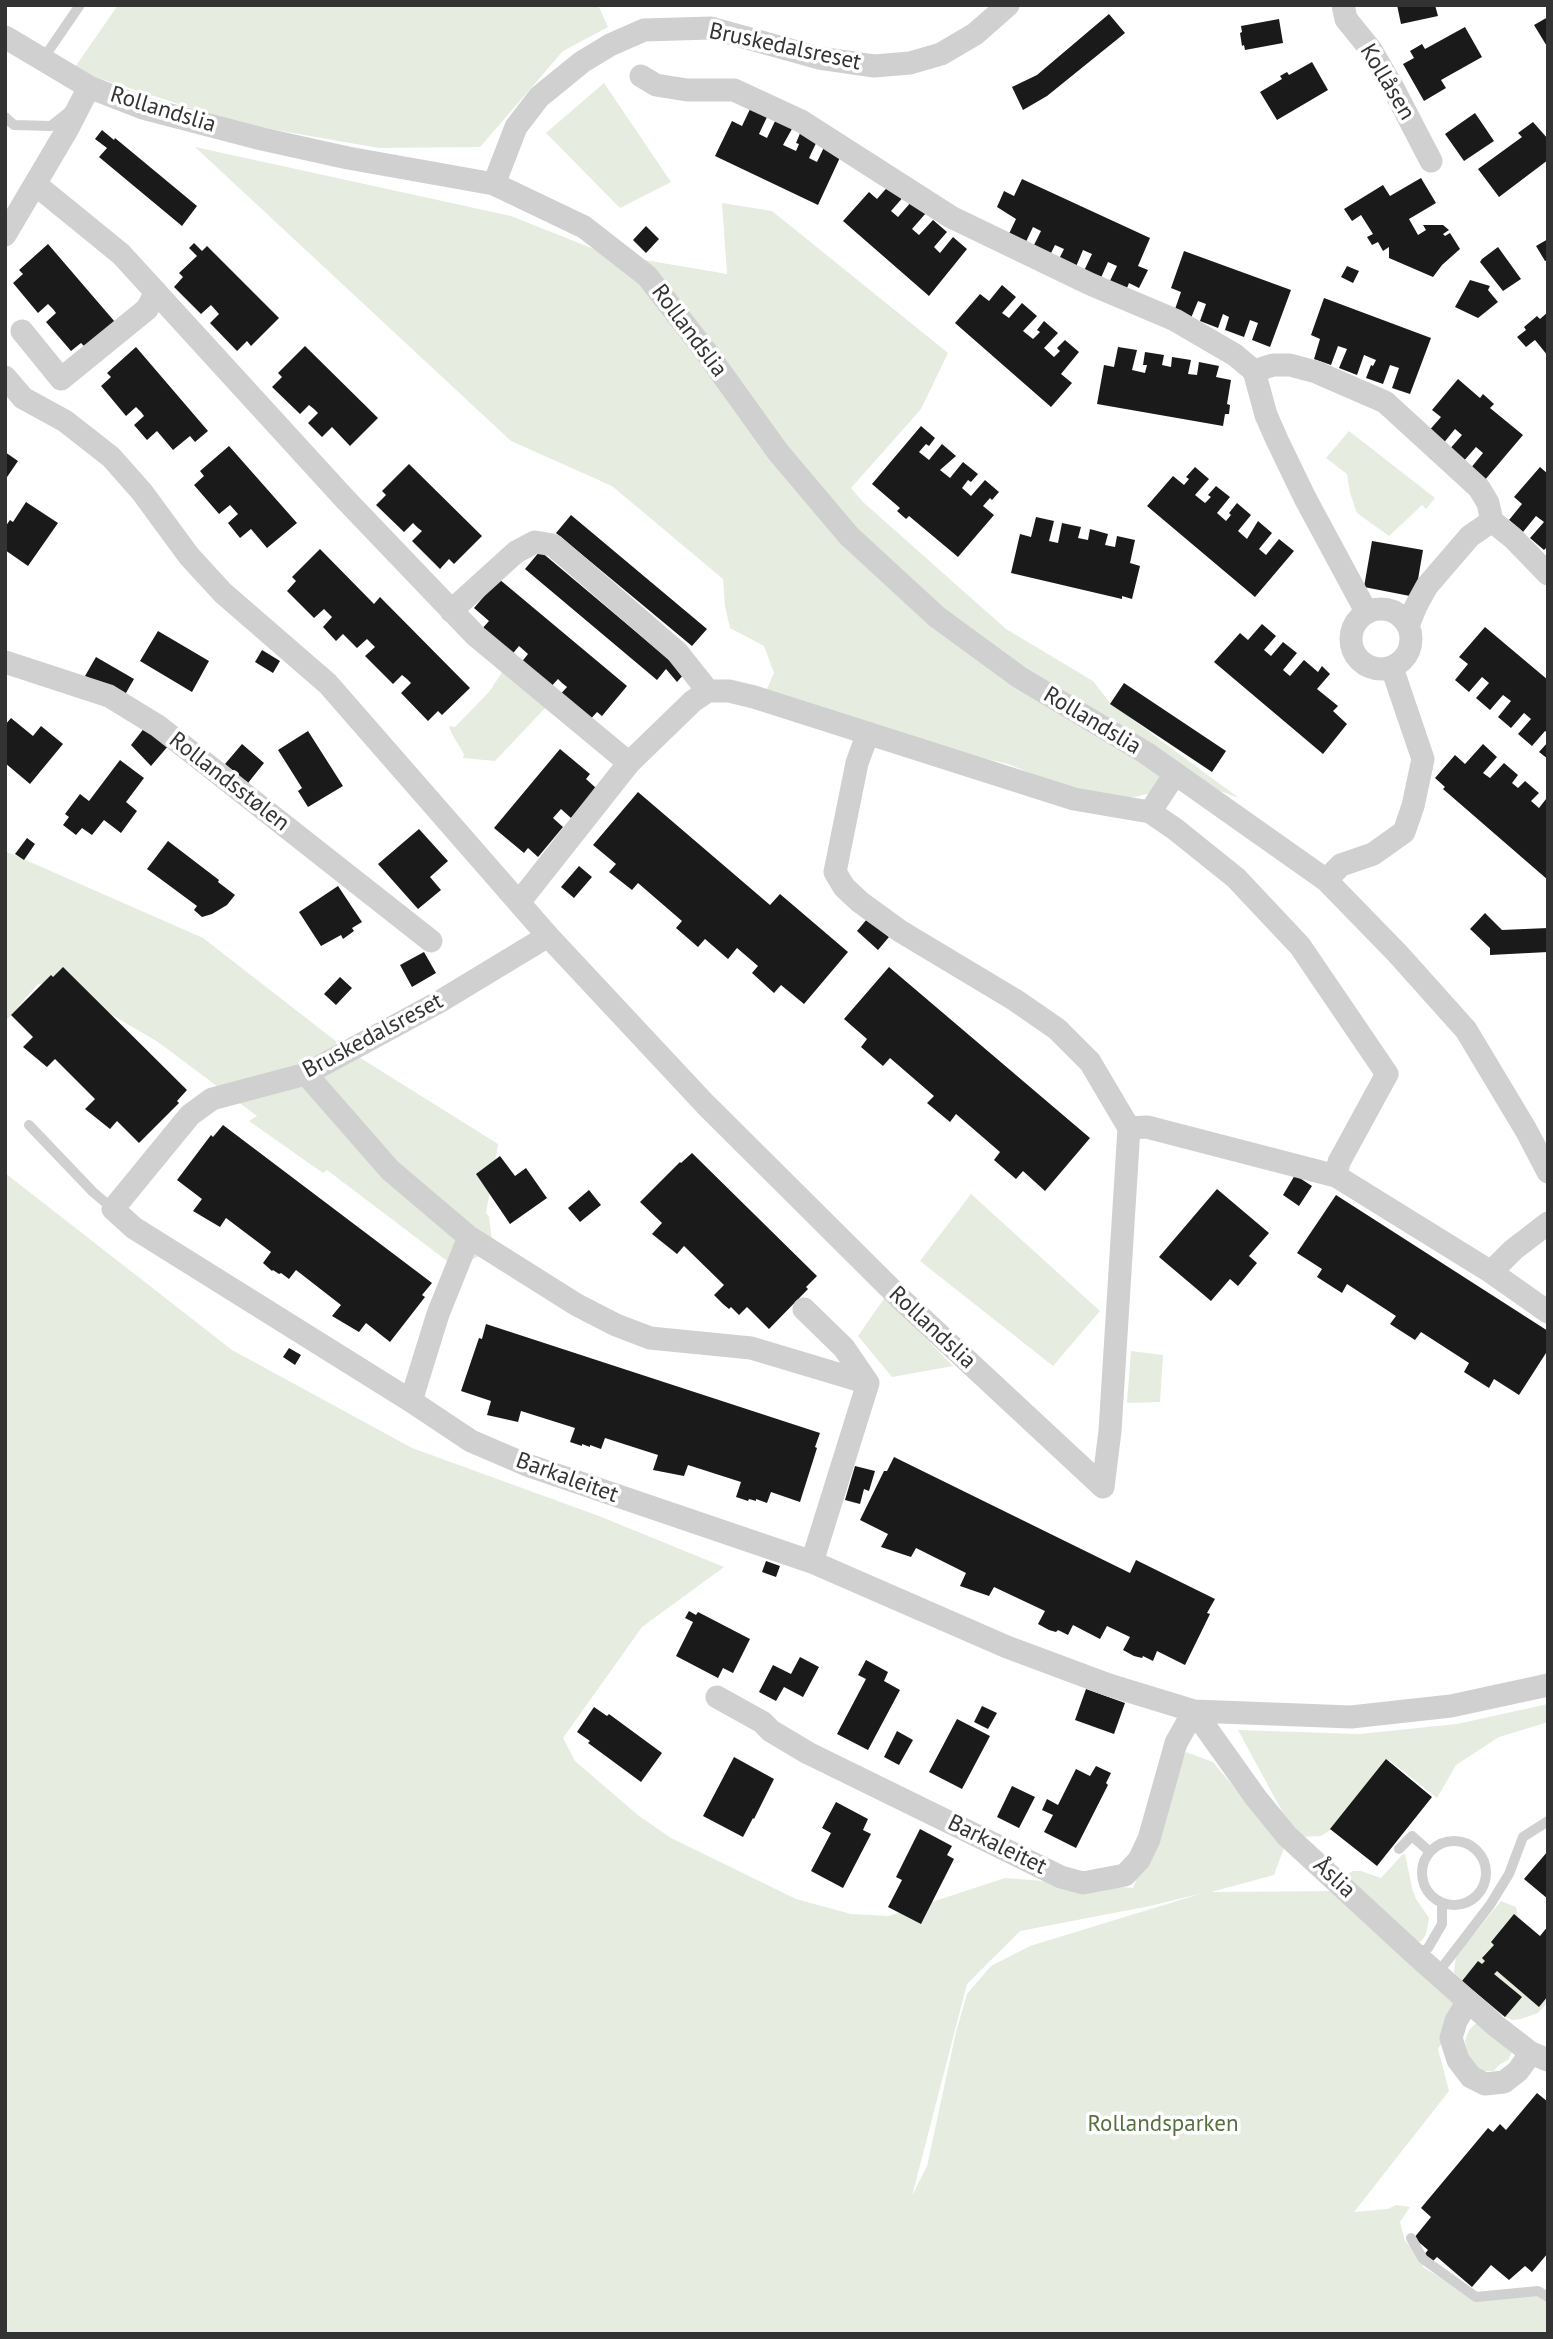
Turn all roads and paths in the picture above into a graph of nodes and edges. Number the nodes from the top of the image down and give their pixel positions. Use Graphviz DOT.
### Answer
graph roads {
  1 [pos="80,5"];
  2 [pos="1008,5"];
  3 [pos="1343,5"];
  4 [pos="5,37"];
  5 [pos="43,59"];
  6 [pos="641,76"];
  7 [pos="84,95"];
  8 [pos="5,117"];
  9 [pos="1432,161"];
  10 [pos="35,184"];
  11 [pos="494,184"];
  12 [pos="11,209"];
  13 [pos="5,235"];
  14 [pos="156,292"];
  15 [pos="22,331"];
  16 [pos="1254,370"];
  17 [pos="5,377"];
  18 [pos="1492,521"];
  19 [pos="1548,574"];
  20 [pos="452,611"];
  21 [pos="1367,613"];
  22 [pos="1408,626"];
  23 [pos="5,662"];
  24 [pos="1392,668"];
  25 [pos="708,691"];
  26 [pos="868,733"];
  27 [pos="629,763"];
  28 [pos="1175,774"];
  29 [pos="1150,812"];
  30 [pos="1326,880"];
  31 [pos="520,901"];
  32 [pos="548,936"];
  33 [pos="431,941"];
  34 [pos="306,1074"];
  35 [pos="29,1125"];
  36 [pos="1129,1128"];
  37 [pos="1548,1172"];
  38 [pos="1336,1176"];
  39 [pos="113,1209"];
  40 [pos="1548,1223"];
  41 [pos="469,1237"];
  42 [pos="1491,1272"];
  43 [pos="804,1309"];
  44 [pos="1548,1312"];
  45 [pos="868,1383"];
  46 [pos="411,1401"];
  47 [pos="812,1562"];
  48 [pos="1548,1685"];
  49 [pos="717,1697"];
  50 [pos="1194,1711"];
  51 [pos="1548,1821"];
  52 [pos="1399,1849"];
  53 [pos="1430,1852"];
  54 [pos="1483,1887"];
  55 [pos="1499,1892"];
  56 [pos="1442,1903"];
  57 [pos="1416,1955"];
  58 [pos="1437,1974"];
  59 [pos="1468,2001"];
  60 [pos="1543,2057"];
  61 [pos="1411,2238"];
  62 [pos="1548,2297"];
  1 -- 5 [label="lane"];
  2 -- 11 [label="street, Bruskedalsreset"];
  3 -- 9 [label="street, Kollåsen"];
  4 -- 5 [label="street, Rollandslia"];
  5 -- 7 [label="street, Rollandslia"];
  6 -- 16 [label="street"];
  7 -- 8 [label="lane"];
  7 -- 10 [label="street, Rollandslia"];
  7 -- 11 [label="street, Rollandslia"];
  10 -- 12 [label="street, Rollandslia"];
  10 -- 14 [label="street"];
  11 -- 28 [label="street, Rollandslia"];
  12 -- 13 [label="street, Rollandslia"];
  14 -- 15 [label="street"];
  14 -- 20 [label="street"];
  16 -- 18 [label="street"];
  16 -- 21 [label="street"];
  17 -- 31 [label="street, Rollandslia"];
  18 -- 19 [label="street"];
  18 -- 22 [label="street"];
  20 -- 25 [label="street"];
  20 -- 27 [label="street"];
  21 -- 22 [label="street"];
  21 -- 24 [label="street"];
  22 -- 24 [label="street"];
  23 -- 33 [label="street, Rollandsstølen"];
  24 -- 30 [label="street"];
  25 -- 26 [label="street"];
  25 -- 27 [label="street"];
  26 -- 29 [label="street"];
  26 -- 36 [label="street"];
  27 -- 31 [label="street"];
  28 -- 29 [label="street"];
  28 -- 30 [label="street, Rollandslia"];
  29 -- 38 [label="street"];
  30 -- 37 [label="street, Rollandslia"];
  31 -- 32 [label="street, Rollandslia"];
  32 -- 34 [label="street, Bruskedalsreset"];
  32 -- 36 [label="street, Rollandslia"];
  34 -- 39 [label="street, Bruskedalsreset"];
  34 -- 41 [label="street"];
  35 -- 39 [label="lane, Barkaleitet"];
  36 -- 38 [label="street"];
  38 -- 42 [label="street"];
  39 -- 46 [label="street, Barkaleitet"];
  40 -- 42 [label="street"];
  41 -- 45 [label="street"];
  41 -- 46 [label="street"];
  42 -- 44 [label="street"];
  43 -- 45 [label="street"];
  45 -- 47 [label="street"];
  46 -- 47 [label="street, Barkaleitet"];
  47 -- 50 [label="street, Barkaleitet"];
  48 -- 50 [label="street, Barkaleitet"];
  49 -- 50 [label="street, Barkaleitet"];
  50 -- 57 [label="street, Åslia"];
  51 -- 55 [label="lane"];
  52 -- 53 [label="lane"];
  53 -- 54 [label="lane"];
  53 -- 56 [label="lane"];
  54 -- 55 [label="lane"];
  54 -- 56 [label="lane"];
  55 -- 58 [label="lane"];
  56 -- 57 [label="lane"];
  57 -- 58 [label="street, Åslia"];
  58 -- 59 [label="street, Åslia"];
  59 -- 60 [label="street, Åslia"];
  59 -- 60 [label="street"];
  61 -- 62 [label="lane"];
}
